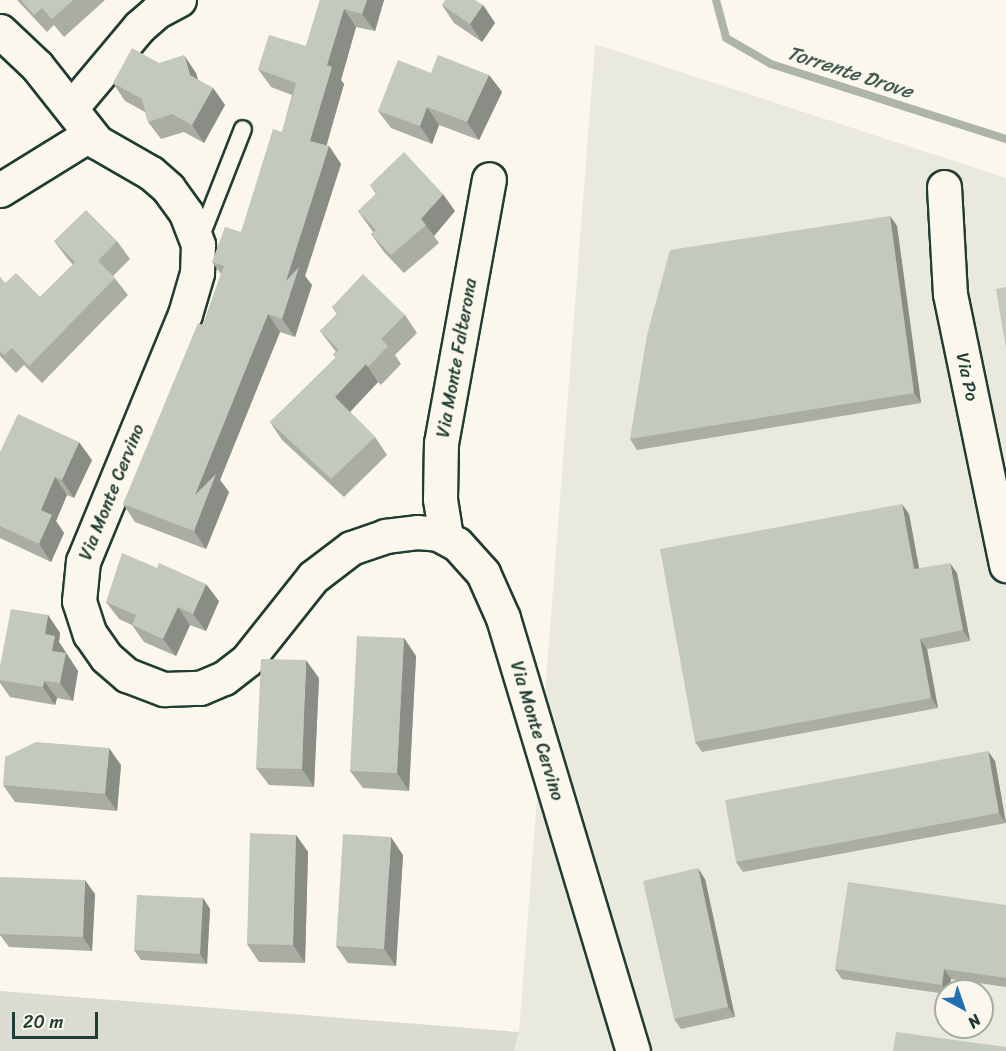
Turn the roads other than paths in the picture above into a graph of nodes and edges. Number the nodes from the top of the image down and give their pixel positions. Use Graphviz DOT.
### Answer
graph roads {
  1 [pos="170,2"];
  2 [pos="0,31"];
  3 [pos="71,108"];
  4 [pos="243,129"];
  5 [pos="90,135"];
  6 [pos="489,179"];
  7 [pos="944,188"];
  8 [pos="0,190"];
  9 [pos="198,245"];
  10 [pos="446,537"];
  11 [pos="1005,553"];
  12 [pos="633,1051"];
  1 -- 3 [label="street"];
  2 -- 3 [label="street"];
  3 -- 5 [label="street"];
  4 -- 9 [label="lane"];
  5 -- 8 [label="street"];
  5 -- 9 [label="street, Via Monte Cervino"];
  6 -- 10 [label="street, Via Monte Falterona"];
  7 -- 11 [label="street, Via Po"];
  9 -- 10 [label="street, Via Monte Cervino"];
  10 -- 12 [label="street, Via Monte Cervino"];
}
